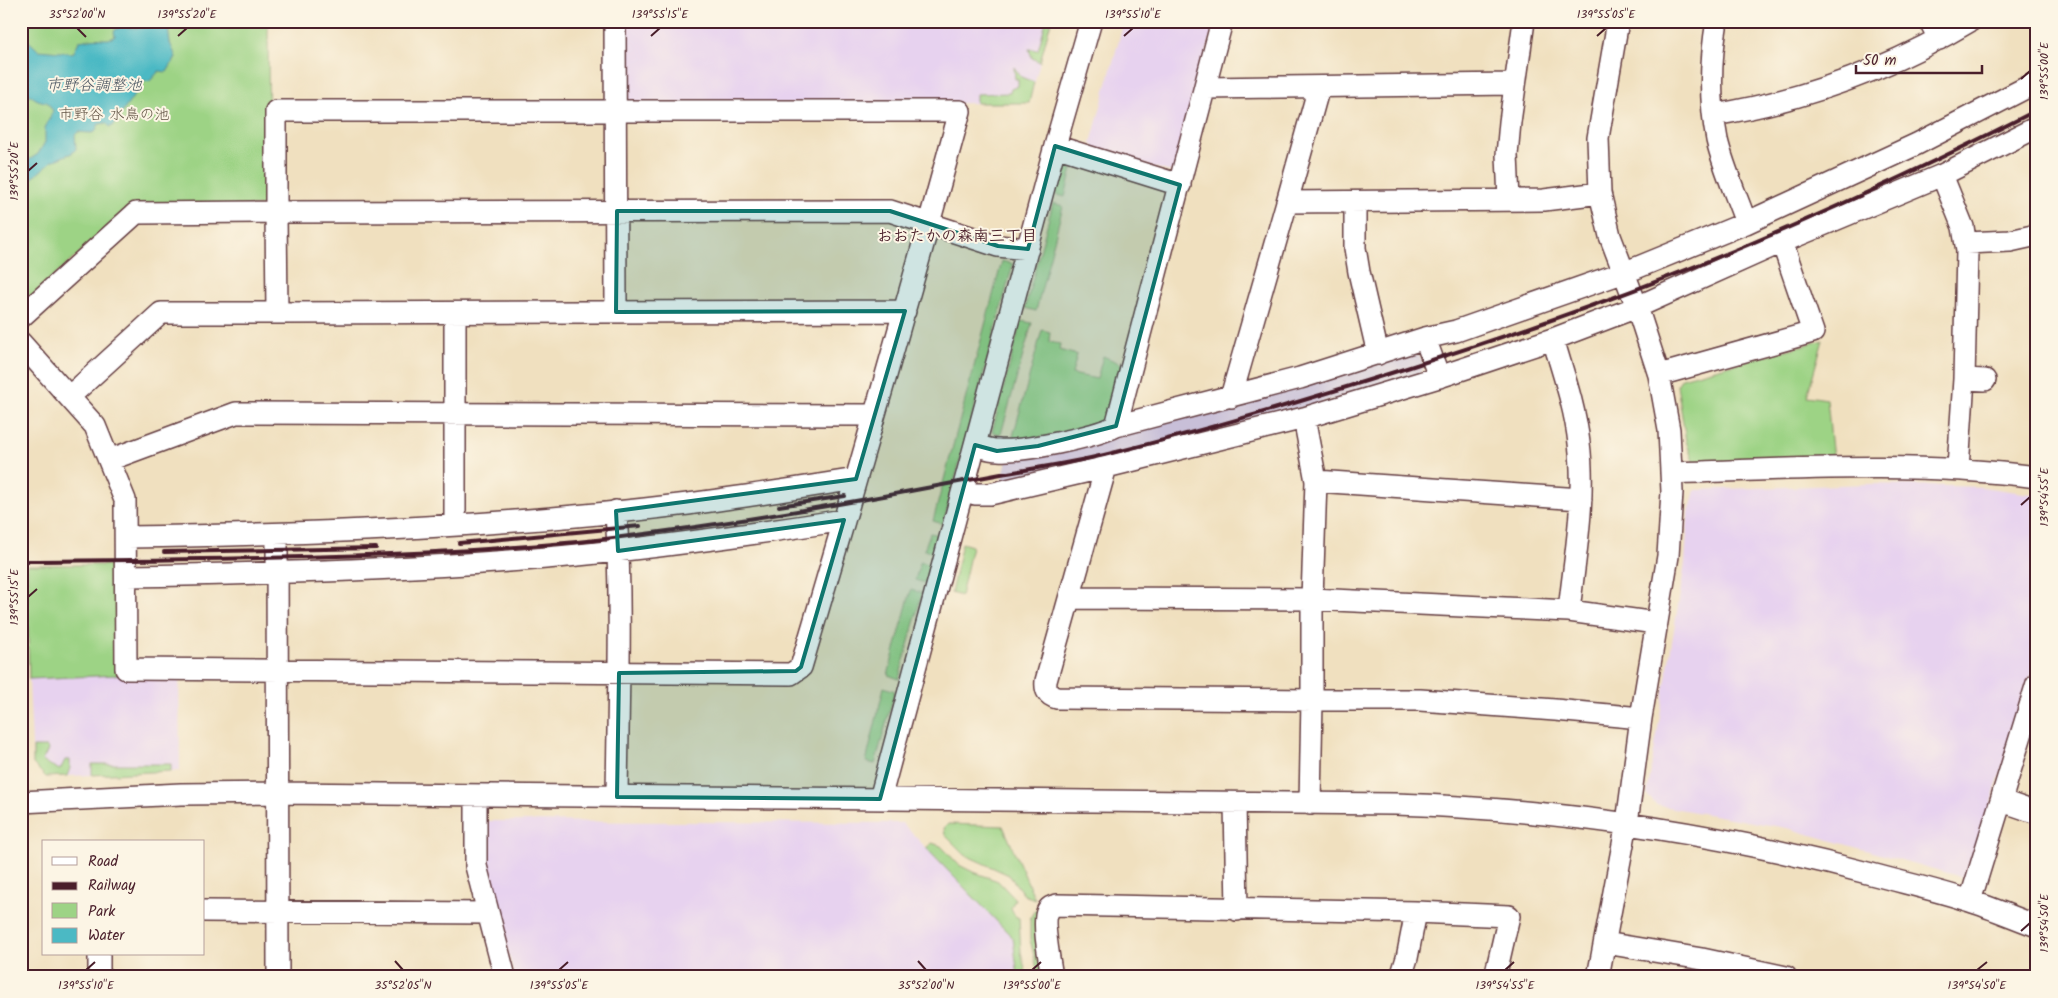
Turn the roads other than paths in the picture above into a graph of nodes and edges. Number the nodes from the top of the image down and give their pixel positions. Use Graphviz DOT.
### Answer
graph roads {
  1 [pos="615,21"];
  2 [pos="1091,21"];
  3 [pos="1222,21"];
  4 [pos="1524,21"];
  5 [pos="1618,21"];
  6 [pos="1718,21"];
  7 [pos="1970,21"];
  8 [pos="1935,30"];
  9 [pos="2037,82"];
  10 [pos="1514,84"];
  11 [pos="1319,87"];
  12 [pos="1206,88"];
  13 [pos="617,112"];
  14 [pos="1714,115"];
  15 [pos="2037,127"];
  16 [pos="1055,146"];
  17 [pos="1942,175"];
  18 [pos="1180,185"];
  19 [pos="1600,193"];
  20 [pos="1509,200"];
  21 [pos="1287,202"];
  22 [pos="1356,202"];
  23 [pos="617,211"];
  24 [pos="276,212"];
  25 [pos="930,222"];
  26 [pos="1746,223"];
  27 [pos="2037,235"];
  28 [pos="1782,242"];
  29 [pos="1966,243"];
  30 [pos="1028,249"];
  31 [pos="1623,273"];
  32 [pos="1637,307"];
  33 [pos="616,312"];
  34 [pos="905,312"];
  35 [pos="277,313"];
  36 [pos="455,313"];
  37 [pos="21,317"];
  38 [pos="1424,338"];
  39 [pos="1553,339"];
  40 [pos="21,343"];
  41 [pos="1378,354"];
  42 [pos="1659,375"];
  43 [pos="1439,377"];
  44 [pos="1964,379"];
  45 [pos="1985,380"];
  46 [pos="69,396"];
  47 [pos="1231,397"];
  48 [pos="455,414"];
  49 [pos="874,415"];
  50 [pos="1304,418"];
  51 [pos="1116,426"];
  52 [pos="975,445"];
  53 [pos="109,460"];
  54 [pos="1106,467"];
  55 [pos="1958,468"];
  56 [pos="1671,473"];
  57 [pos="2037,477"];
  58 [pos="856,480"];
  59 [pos="1316,481"];
  60 [pos="964,491"];
  61 [pos="1581,498"];
  62 [pos="616,511"];
  63 [pos="844,520"];
  64 [pos="455,524"];
  65 [pos="277,535"];
  66 [pos="127,537"];
  67 [pos="618,551"];
  68 [pos="277,573"];
  69 [pos="126,576"];
  70 [pos="1070,598"];
  71 [pos="1312,599"];
  72 [pos="1570,611"];
  73 [pos="1656,622"];
  74 [pos="278,670"];
  75 [pos="620,673"];
  76 [pos="2037,683"];
  77 [pos="1312,700"];
  78 [pos="1641,718"];
  79 [pos="278,793"];
  80 [pos="476,796"];
  81 [pos="617,797"];
  82 [pos="880,799"];
  83 [pos="2002,801"];
  84 [pos="21,802"];
  85 [pos="1235,803"];
  86 [pos="1310,804"];
  87 [pos="2037,813"];
  88 [pos="1627,823"];
  89 [pos="1970,901"];
  90 [pos="1237,910"];
  91 [pos="205,911"];
  92 [pos="278,911"];
  93 [pos="1416,912"];
  94 [pos="487,913"];
  95 [pos="2037,926"];
  96 [pos="1605,943"];
  97 [pos="99,956"];
  98 [pos="1700,968"];
  99 [pos="99,977"];
  100 [pos="278,977"];
  101 [pos="505,977"];
  102 [pos="1052,977"];
  103 [pos="1401,977"];
  104 [pos="1495,977"];
  105 [pos="1598,977"];
  106 [pos="1786,977"];
  1 -- 13 [label="street"];
  2 -- 16 [label="street"];
  3 -- 12 [label="street"];
  4 -- 10 [label="street"];
  5 -- 19 [label="street"];
  6 -- 14 [label="street"];
  7 -- 8 [label="street"];
  8 -- 14 [label="street"];
  9 -- 26 [label="street"];
  10 -- 11 [label="street"];
  10 -- 20 [label="street"];
  11 -- 12 [label="street"];
  11 -- 21 [label="street"];
  12 -- 18 [label="street"];
  13 -- 23 [label="street"];
  13 -- 24 [label="street"];
  13 -- 25 [label="street"];
  14 -- 26 [label="street"];
  15 -- 17 [label="street"];
  16 -- 18 [label="street"];
  16 -- 30 [label="street"];
  17 -- 28 [label="street"];
  17 -- 29 [label="street"];
  18 -- 51 [label="street"];
  19 -- 20 [label="street"];
  19 -- 31 [label="street"];
  20 -- 22 [label="street"];
  21 -- 22 [label="street"];
  21 -- 47 [label="street"];
  22 -- 41 [label="street"];
  23 -- 24 [label="street"];
  23 -- 25 [label="street"];
  23 -- 33 [label="street"];
  24 -- 35 [label="street"];
  24 -- 37 [label="street"];
  25 -- 30 [label="street"];
  25 -- 34 [label="street"];
  26 -- 31 [label="street"];
  27 -- 29 [label="street"];
  28 -- 32 [label="street"];
  28 -- 42 [label="street"];
  29 -- 44 [label="street"];
  30 -- 52 [label="street"];
  31 -- 32 [label="street"];
  31 -- 38 [label="street"];
  32 -- 39 [label="street"];
  32 -- 42 [label="street"];
  33 -- 34 [label="street"];
  33 -- 36 [label="street"];
  34 -- 49 [label="street"];
  35 -- 36 [label="street"];
  35 -- 46 [label="street"];
  36 -- 48 [label="street"];
  38 -- 41 [label="street"];
  38 -- 43 [label="street"];
  39 -- 43 [label="street"];
  39 -- 61 [label="street"];
  40 -- 46 [label="street"];
  41 -- 47 [label="street"];
  42 -- 56 [label="street"];
  43 -- 50 [label="street"];
  44 -- 45 [label="street"];
  44 -- 55 [label="street"];
  46 -- 53 [label="street"];
  47 -- 51 [label="street"];
  48 -- 49 [label="street"];
  48 -- 53 [label="street"];
  48 -- 64 [label="street"];
  49 -- 58 [label="street"];
  50 -- 54 [label="street"];
  50 -- 59 [label="street"];
  51 -- 52 [label="street"];
  52 -- 60 [label="street"];
  53 -- 66 [label="street"];
  54 -- 60 [label="street"];
  54 -- 70 [label="street"];
  55 -- 56 [label="street"];
  55 -- 57 [label="street"];
  56 -- 73 [label="street"];
  58 -- 62 [label="street"];
  58 -- 63 [label="street"];
  59 -- 61 [label="street"];
  59 -- 71 [label="street"];
  60 -- 82 [label="street"];
  61 -- 72 [label="street"];
  62 -- 64 [label="street"];
  62 -- 67 [label="street"];
  63 -- 67 [label="street"];
  63 -- 75 [label="street"];
  64 -- 65 [label="street"];
  65 -- 66 [label="street"];
  65 -- 68 [label="street"];
  66 -- 69 [label="street"];
  67 -- 68 [label="street"];
  67 -- 75 [label="street"];
  68 -- 69 [label="street"];
  68 -- 74 [label="street"];
  69 -- 74 [label="street"];
  70 -- 71 [label="street"];
  70 -- 77 [label="street"];
  71 -- 72 [label="street"];
  71 -- 77 [label="street"];
  72 -- 73 [label="street"];
  73 -- 78 [label="street"];
  74 -- 75 [label="street"];
  74 -- 79 [label="street"];
  75 -- 81 [label="street"];
  76 -- 83 [label="street"];
  77 -- 78 [label="street"];
  77 -- 86 [label="street"];
  78 -- 88 [label="street"];
  79 -- 80 [label="street"];
  79 -- 84 [label="street"];
  79 -- 92 [label="street"];
  80 -- 81 [label="street"];
  80 -- 94 [label="street"];
  81 -- 82 [label="street"];
  82 -- 85 [label="street"];
  83 -- 87 [label="street"];
  83 -- 89 [label="street"];
  85 -- 86 [label="street"];
  85 -- 90 [label="street"];
  86 -- 88 [label="street"];
  88 -- 89 [label="street"];
  88 -- 96 [label="street"];
  89 -- 95 [label="street"];
  90 -- 93 [label="street"];
  90 -- 102 [label="street"];
  91 -- 92 [label="street"];
  92 -- 94 [label="street"];
  92 -- 100 [label="street"];
  93 -- 103 [label="street"];
  93 -- 104 [label="street"];
  94 -- 101 [label="street"];
  96 -- 98 [label="street"];
  96 -- 105 [label="street"];
  97 -- 99 [label="street"];
  98 -- 106 [label="street"];
}
